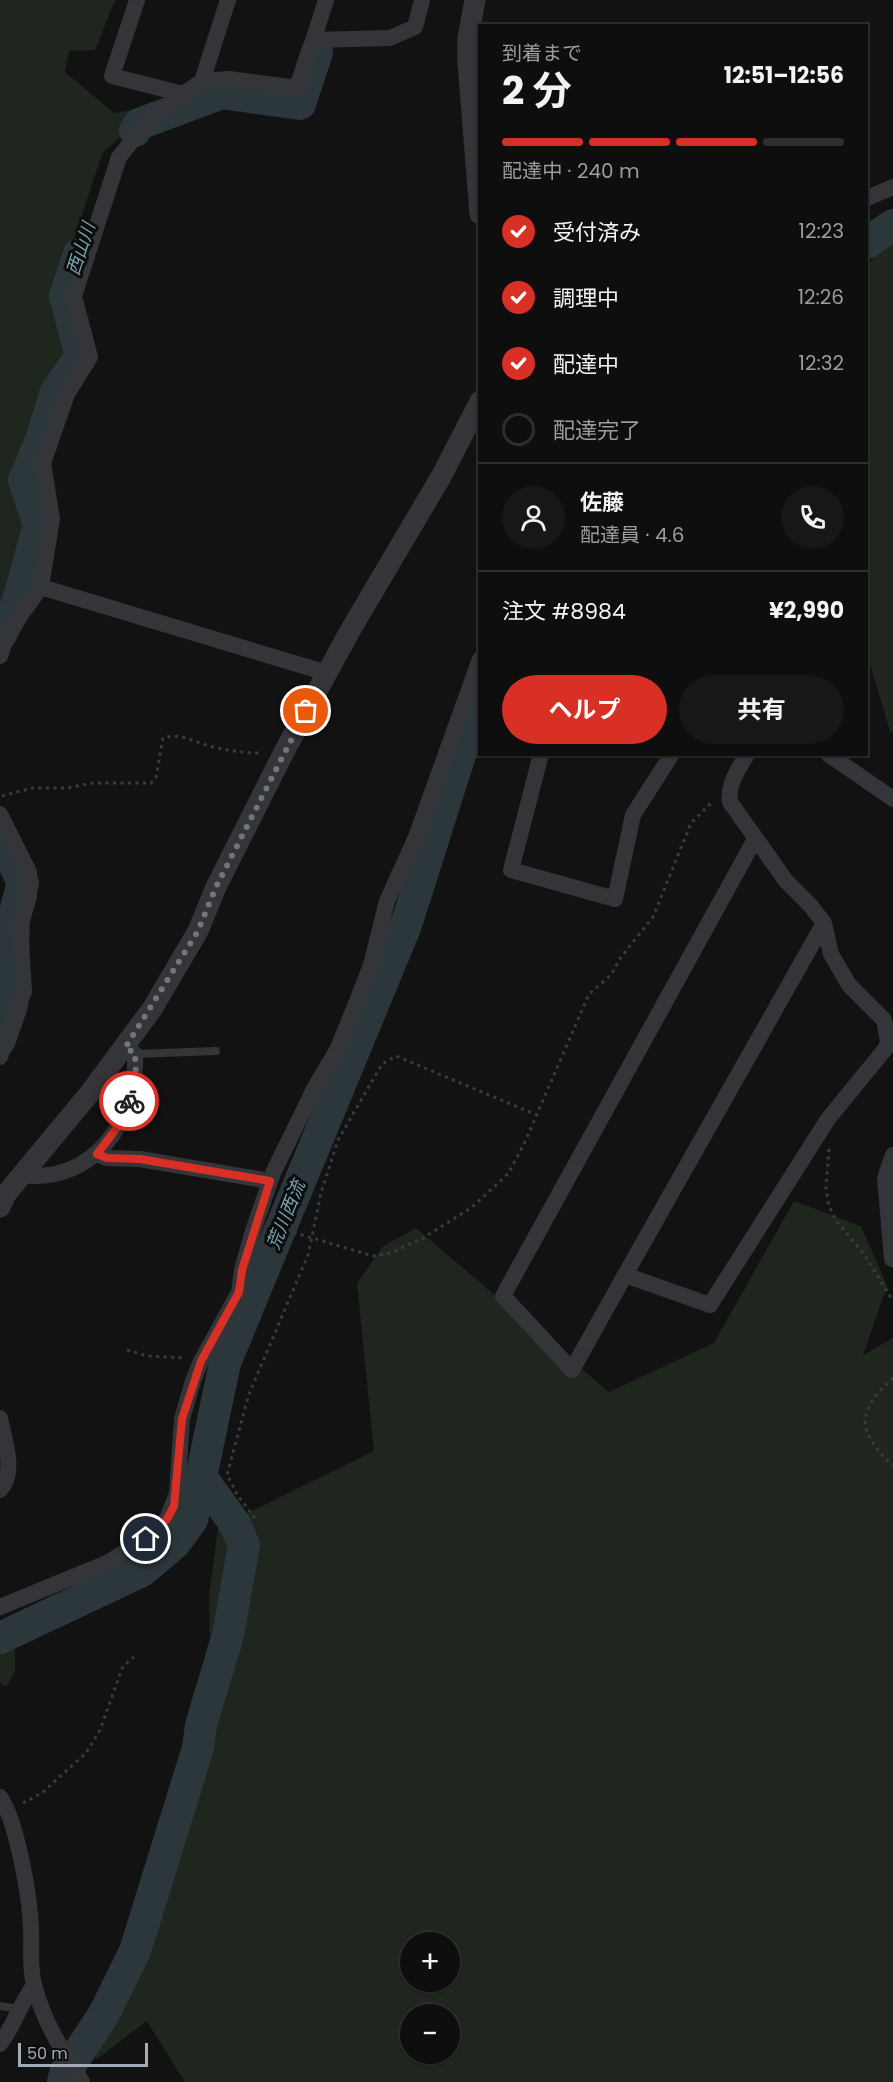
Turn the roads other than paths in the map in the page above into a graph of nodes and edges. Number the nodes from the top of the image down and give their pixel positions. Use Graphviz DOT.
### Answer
graph roads {
  1 [pos="137,0"];
  2 [pos="228,0"];
  3 [pos="326,0"];
  4 [pos="422,0"];
  5 [pos="475,0"];
  6 [pos="313,40"];
  7 [pos="202,81"];
  8 [pos="183,94"];
  9 [pos="893,187"];
  10 [pos="478,189"];
  11 [pos="868,198"];
  12 [pos="478,405"];
  13 [pos="41,587"];
  14 [pos="0,656"];
  15 [pos="478,665"];
  16 [pos="327,673"];
  17 [pos="540,756"];
  18 [pos="671,756"];
  19 [pos="746,756"];
  20 [pos="831,756"];
  21 [pos="893,799"];
  22 [pos="0,814"];
  23 [pos="755,839"];
  24 [pos="824,923"];
  25 [pos="130,1051"];
  26 [pos="216,1051"];
  27 [pos="0,1057"];
  28 [pos="97,1154"];
  29 [pos="893,1155"];
  30 [pos="21,1175"];
  31 [pos="270,1181"];
  32 [pos="0,1207"];
  33 [pos="892,1259"];
  34 [pos="625,1275"];
  35 [pos="0,1418"];
  36 [pos="0,1490"];
  37 [pos="0,1607"];
  38 [pos="3,1801"];
  39 [pos="34,1985"];
  40 [pos="0,2006"];
  41 [pos="19,2009"];
  42 [pos="0,2044"];
  43 [pos="78,2075"];
  1 -- 8 [label="street"];
  2 -- 7 [label="street"];
  3 -- 6 [label="street"];
  4 -- 6 [label="street"];
  5 -- 10 [label="street"];
  6 -- 7 [label="street"];
  7 -- 8 [label="street"];
  8 -- 13 [label="street"];
  9 -- 11 [label="street"];
  12 -- 16 [label="street"];
  13 -- 14 [label="street"];
  13 -- 16 [label="street"];
  15 -- 31 [label="street"];
  16 -- 25 [label="street"];
  17 -- 18 [label="street"];
  19 -- 23 [label="street"];
  20 -- 21 [label="street"];
  22 -- 27 [label="street"];
  23 -- 24 [label="street"];
  23 -- 34 [label="street"];
  24 -- 34 [label="street"];
  24 -- 34 [label="street"];
  25 -- 26 [label="lane"];
  25 -- 28 [label="street"];
  25 -- 30 [label="street"];
  28 -- 30 [label="street"];
  28 -- 31 [label="street"];
  29 -- 33 [label="street"];
  30 -- 32 [label="street"];
  31 -- 37 [label="street"];
  35 -- 36 [label="street"];
  38 -- 39 [label="street"];
  39 -- 41 [label="street"];
  39 -- 43 [label="street"];
  40 -- 41 [label="lane"];
  41 -- 42 [label="street"];
}
